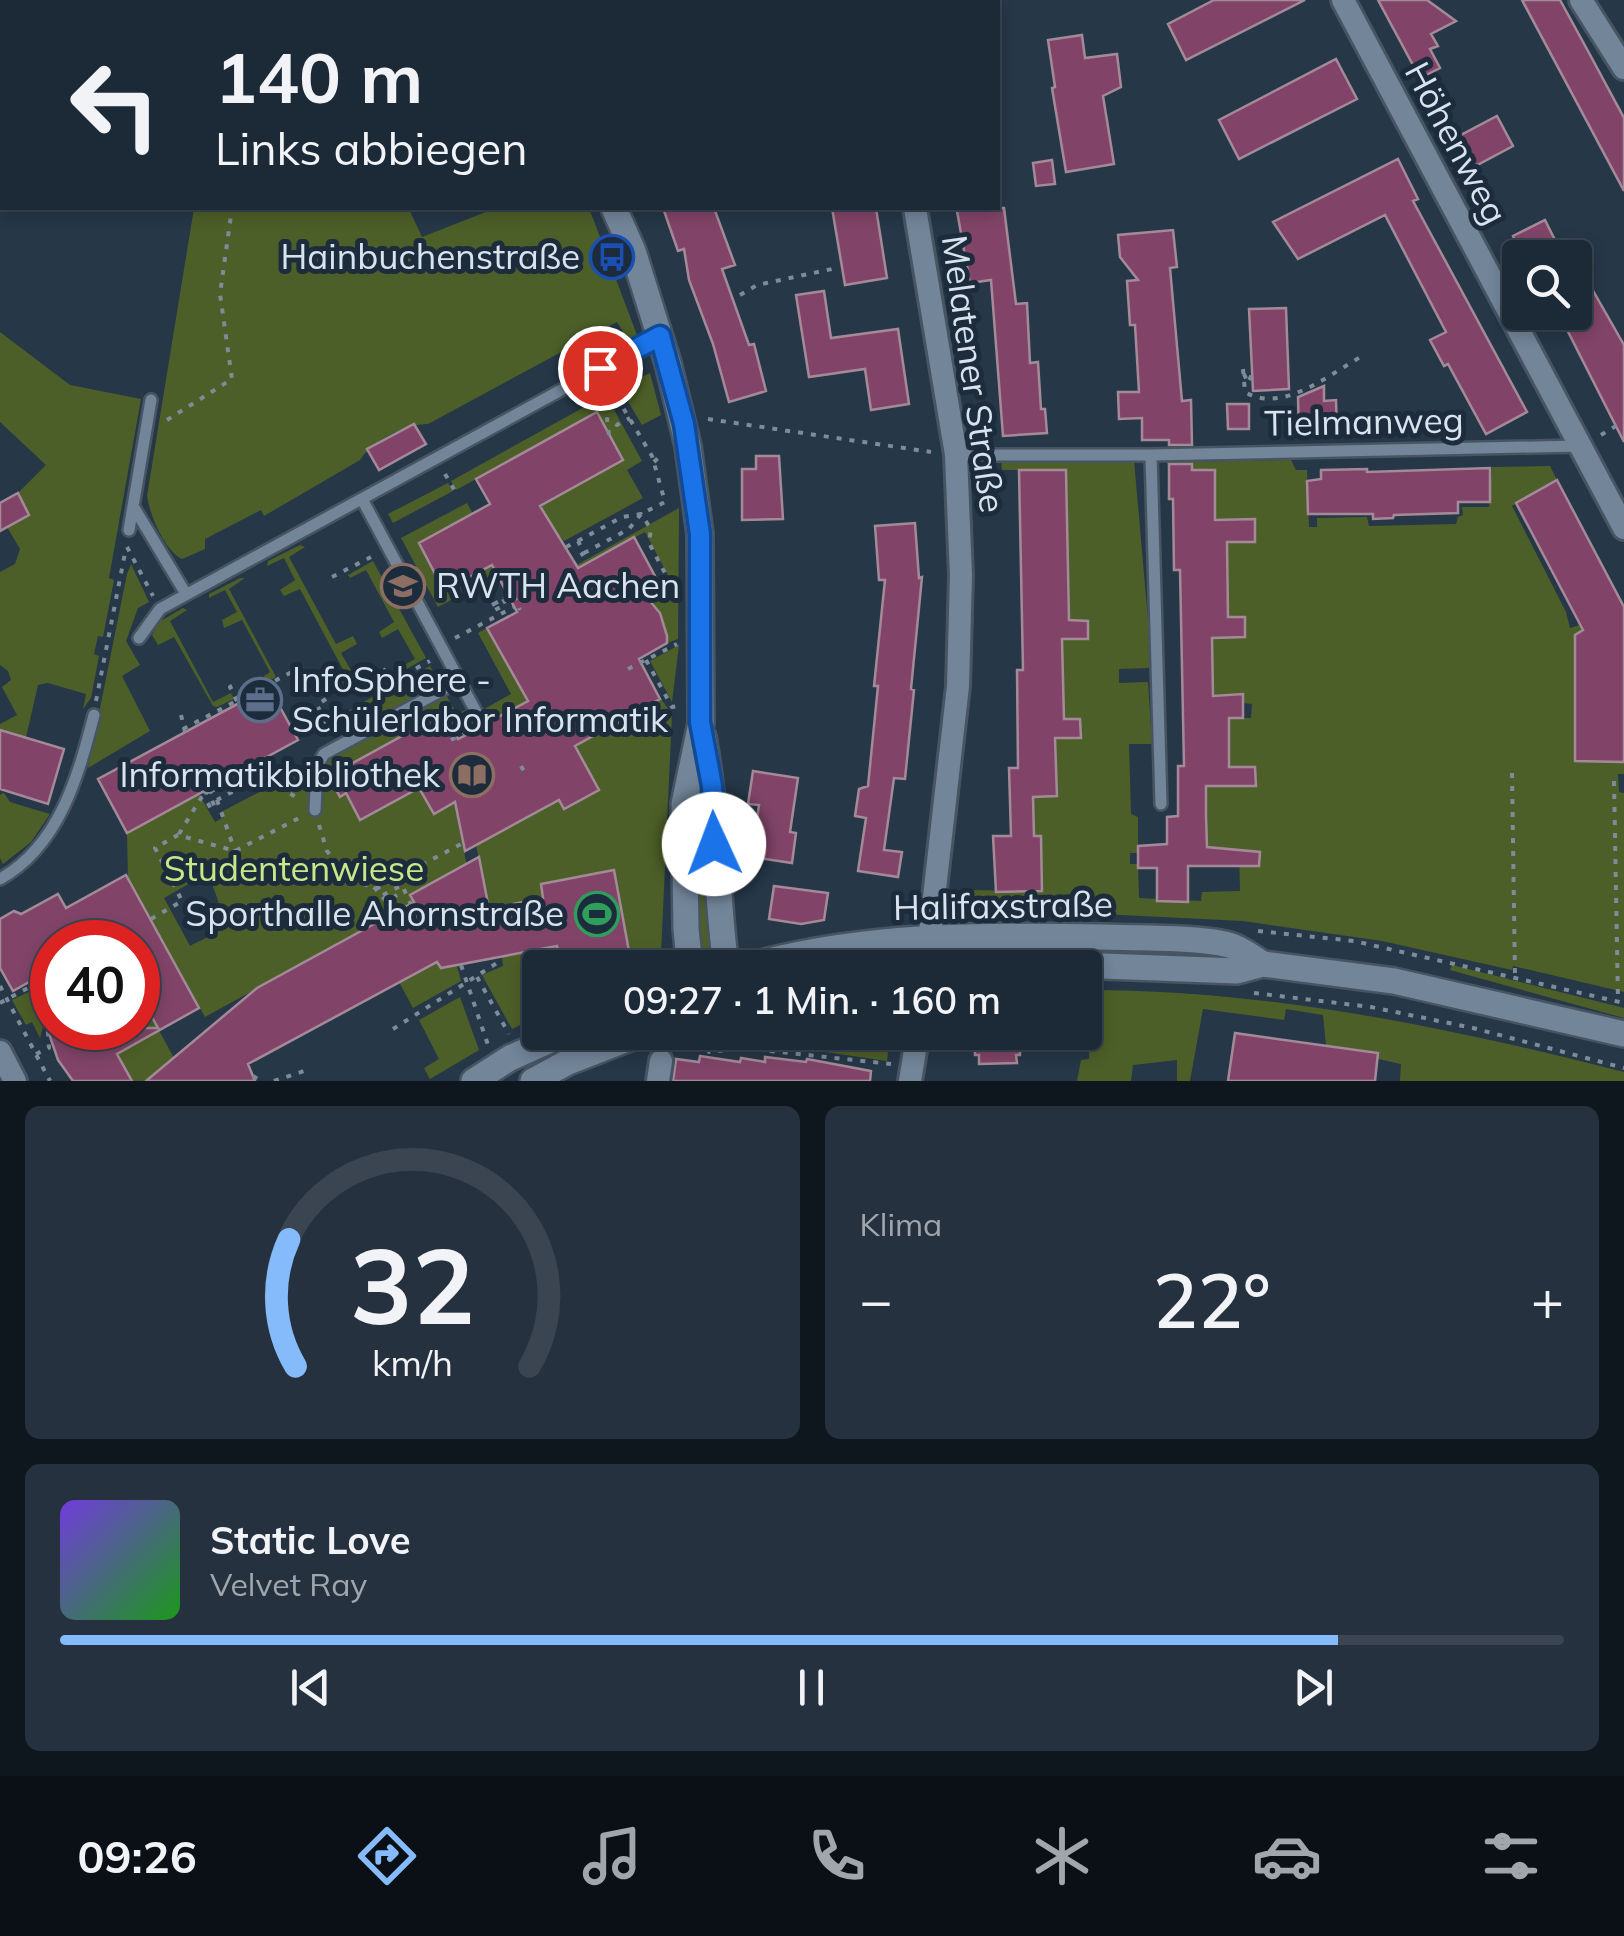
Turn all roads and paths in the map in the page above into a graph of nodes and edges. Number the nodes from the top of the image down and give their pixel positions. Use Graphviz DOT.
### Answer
graph roads {
  1 [pos="1342,0"];
  2 [pos="1582,0"];
  3 [pos="1624,68"];
  4 [pos="232,210"];
  5 [pos="615,210"];
  6 [pos="914,210"];
  7 [pos="832,269"];
  8 [pos="740,295"];
  9 [pos="660,336"];
  10 [pos="1364,355"];
  11 [pos="600,368"];
  12 [pos="1252,374"];
  13 [pos="151,400"];
  14 [pos="630,418"];
  15 [pos="684,424"];
  16 [pos="146,433"];
  17 [pos="610,435"];
  18 [pos="1578,446"];
  19 [pos="956,455"];
  20 [pos="1151,455"];
  21 [pos="436,458"];
  22 [pos="458,496"];
  23 [pos="362,499"];
  24 [pos="133,506"];
  25 [pos="641,514"];
  26 [pos="1624,528"];
  27 [pos="129,530"];
  28 [pos="578,541"];
  29 [pos="388,547"];
  30 [pos="566,547"];
  31 [pos="584,554"];
  32 [pos="572,560"];
  33 [pos="332,577"];
  34 [pos="658,579"];
  35 [pos="639,590"];
  36 [pos="678,591"];
  37 [pos="186,594"];
  38 [pos="160,609"];
  39 [pos="498,615"];
  40 [pos="139,638"];
  41 [pos="444,648"];
  42 [pos="660,652"];
  43 [pos="646,660"];
  44 [pos="307,664"];
  45 [pos="382,669"];
  46 [pos="628,670"];
  47 [pos="462,680"];
  48 [pos="239,682"];
  49 [pos="326,699"];
  50 [pos="237,701"];
  51 [pos="701,712"];
  52 [pos="94,715"];
  53 [pos="181,715"];
  54 [pos="482,723"];
  55 [pos="339,747"];
  56 [pos="521,766"];
  57 [pos="525,773"];
  58 [pos="1512,773"];
  59 [pos="1614,781"];
  60 [pos="217,800"];
  61 [pos="1162,804"];
  62 [pos="314,810"];
  63 [pos="178,835"];
  64 [pos="463,843"];
  65 [pos="235,850"];
  66 [pos="0,879"];
  67 [pos="376,887"];
  68 [pos="416,916"];
  69 [pos="151,919"];
  70 [pos="928,936"];
  71 [pos="688,950"];
  72 [pos="724,950"];
  73 [pos="829,950"];
  74 [pos="927,950"];
  75 [pos="497,958"];
  76 [pos="1263,964"];
  77 [pos="461,965"];
  78 [pos="1102,966"];
  79 [pos="477,976"];
  80 [pos="1516,976"];
  81 [pos="466,982"];
  82 [pos="0,986"];
  83 [pos="30,987"];
  84 [pos="1239,991"];
  85 [pos="7,999"];
  86 [pos="1618,1002"];
  87 [pos="0,1003"];
  88 [pos="1545,1015"];
  89 [pos="393,1029"];
  90 [pos="508,1032"];
  91 [pos="1624,1034"];
  92 [pos="486,1039"];
  93 [pos="1624,1043"];
  94 [pos="45,1050"];
  95 [pos="528,1050"];
  96 [pos="607,1050"];
  97 [pos="706,1050"];
  98 [pos="733,1050"];
  99 [pos="751,1050"];
  100 [pos="915,1050"];
  101 [pos="0,1052"];
  102 [pos="36,1054"];
  103 [pos="880,1063"];
  104 [pos="1624,1068"];
  105 [pos="304,1071"];
  106 [pos="253,1076"];
  107 [pos="547,1078"];
  108 [pos="16,1081"];
  109 [pos="50,1081"];
  110 [pos="261,1081"];
  111 [pos="274,1081"];
  112 [pos="474,1081"];
  113 [pos="910,1081"];
  1 -- 18 [label="street, Höhenweg"];
  2 -- 3 [label="street"];
  4 -- 16 [label="path"];
  5 -- 9 [label="main road"];
  6 -- 19 [label="street, Melatener Straße"];
  7 -- 8 [label="path"];
  9 -- 11 [label="lane"];
  9 -- 15 [label="main road"];
  10 -- 12 [label="path"];
  11 -- 14 [label="path"];
  11 -- 21 [label="lane"];
  13 -- 16 [label="lane"];
  14 -- 17 [label="path"];
  14 -- 25 [label="path"];
  15 -- 19 [label="path"];
  15 -- 51 [label="main road"];
  16 -- 24 [label="lane"];
  18 -- 20 [label="lane, Tielmanweg"];
  18 -- 26 [label="street, Höhenweg"];
  19 -- 20 [label="lane, Tielmanweg"];
  19 -- 70 [label="street, Melatener Straße"];
  20 -- 61 [label="lane"];
  21 -- 22 [label="path"];
  21 -- 23 [label="lane"];
  23 -- 29 [label="lane"];
  23 -- 37 [label="lane"];
  24 -- 27 [label="lane"];
  24 -- 37 [label="lane"];
  25 -- 28 [label="path"];
  25 -- 31 [label="path"];
  25 -- 34 [label="path"];
  28 -- 30 [label="path"];
  28 -- 31 [label="path"];
  29 -- 33 [label="path"];
  29 -- 41 [label="lane"];
  31 -- 32 [label="path"];
  34 -- 35 [label="path"];
  34 -- 36 [label="path"];
  37 -- 38 [label="lane"];
  38 -- 40 [label="lane"];
  38 -- 52 [label="path"];
  39 -- 39 [label="path"];
  39 -- 41 [label="path"];
  41 -- 45 [label="path"];
  41 -- 47 [label="lane"];
  42 -- 43 [label="path"];
  43 -- 46 [label="path"];
  43 -- 51 [label="path"];
  44 -- 50 [label="path"];
  47 -- 54 [label="lane"];
  47 -- 55 [label="lane"];
  48 -- 50 [label="path"];
  49 -- 55 [label="path"];
  50 -- 53 [label="path"];
  51 -- 71 [label="main road"];
  51 -- 72 [label="main road"];
  52 -- 66 [label="lane"];
  55 -- 62 [label="lane"];
  56 -- 57 [label="path"];
  58 -- 80 [label="path"];
  59 -- 86 [label="path"];
  60 -- 62 [label="path"];
  60 -- 63 [label="path"];
  60 -- 65 [label="path"];
  62 -- 65 [label="path"];
  62 -- 67 [label="path"];
  63 -- 65 [label="path"];
  63 -- 69 [label="path"];
  64 -- 67 [label="path"];
  67 -- 68 [label="path"];
  70 -- 73 [label="main road, Halifaxstraße"];
  70 -- 74 [label="street, Melatener Straße"];
  70 -- 76 [label="main road, Halifaxstraße"];
  75 -- 79 [label="path"];
  76 -- 78 [label="main road, Halifaxstraße"];
  76 -- 88 [label="main road, Halifaxstraße"];
  77 -- 81 [label="path"];
  79 -- 81 [label="path"];
  79 -- 90 [label="path"];
  81 -- 89 [label="path"];
  81 -- 92 [label="path"];
  82 -- 85 [label="path"];
  83 -- 85 [label="path"];
  84 -- 104 [label="path"];
  85 -- 87 [label="path"];
  85 -- 102 [label="path"];
  88 -- 91 [label="main road, Halifaxstraße"];
  88 -- 93 [label="main road, Halifaxstraße"];
  94 -- 102 [label="path"];
  95 -- 112 [label="main road"];
  96 -- 107 [label="main road"];
  97 -- 98 [label="path"];
  99 -- 103 [label="path"];
  100 -- 113 [label="street"];
  101 -- 108 [label="street"];
  102 -- 109 [label="path"];
  105 -- 111 [label="path"];
  106 -- 110 [label="path"];
}
